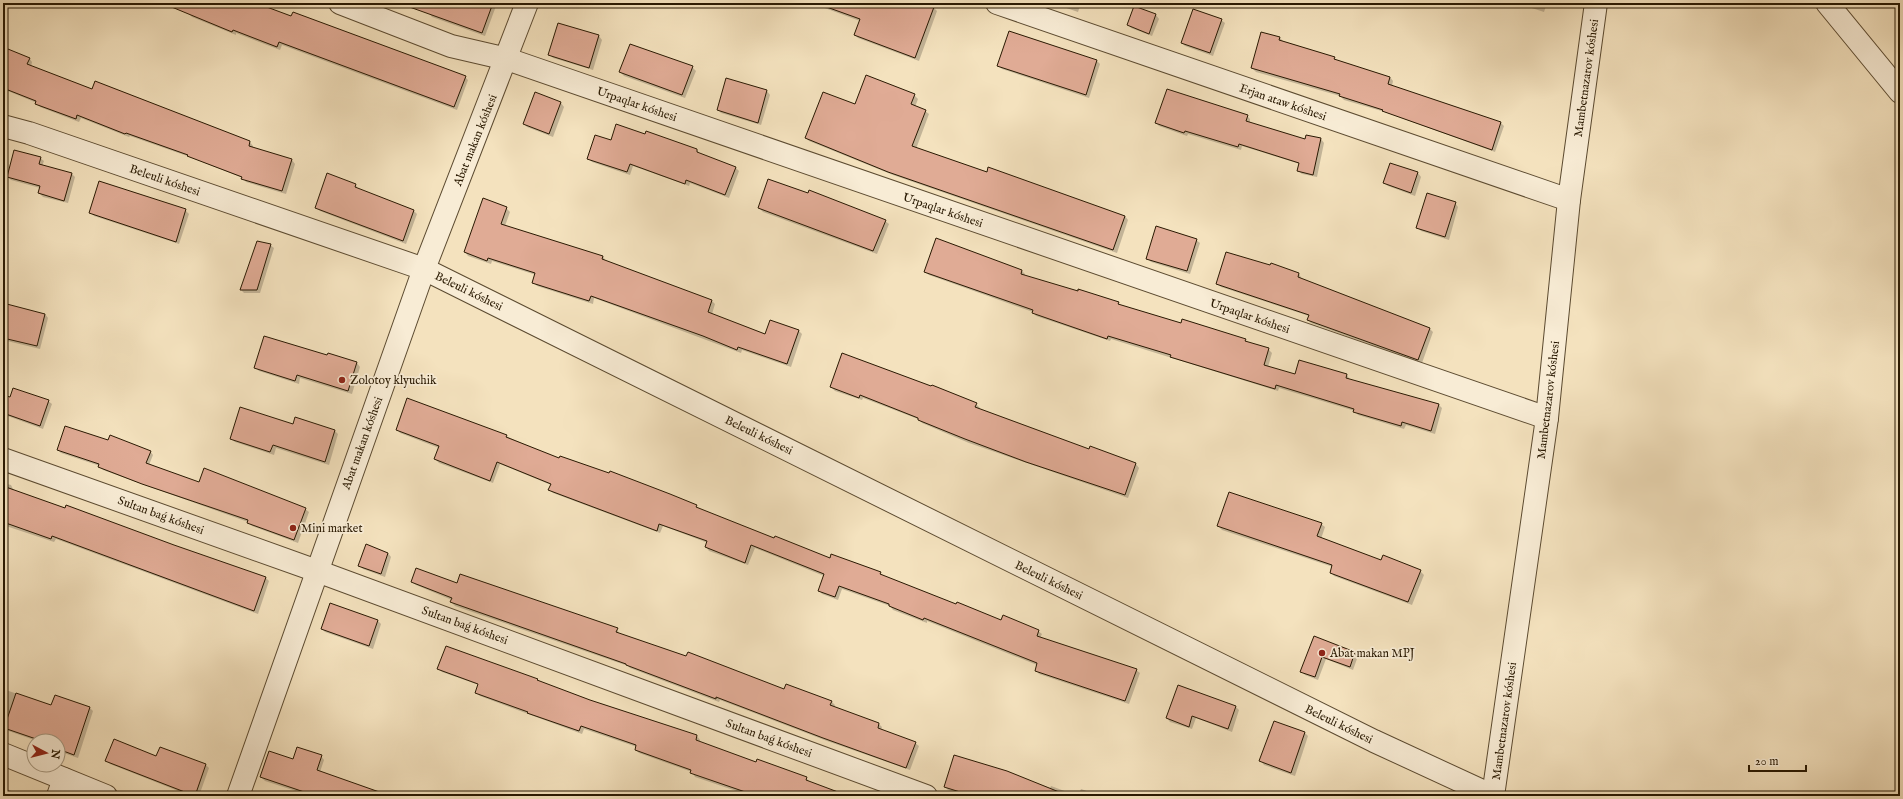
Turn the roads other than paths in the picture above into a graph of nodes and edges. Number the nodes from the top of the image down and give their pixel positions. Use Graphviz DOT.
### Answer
graph roads {
  1 [pos="340,3"];
  2 [pos="527,3"];
  3 [pos="997,3"];
  4 [pos="1596,3"];
  5 [pos="1827,3"];
  6 [pos="507,59"];
  7 [pos="1900,92"];
  8 [pos="3,126"];
  9 [pos="1570,200"];
  10 [pos="424,269"];
  11 [pos="1547,418"];
  12 [pos="3,459"];
  13 [pos="317,571"];
  14 [pos="3,754"];
  15 [pos="61,787"];
  16 [pos="242,795"];
  17 [pos="106,796"];
  18 [pos="926,796"];
  19 [pos="1493,796"];
  1 -- 6 [label="street, Urpaqlar kóshesi"];
  2 -- 6 [label="street, Abat makan kóshesi"];
  3 -- 9 [label="street, Erjan ataw kóshesi"];
  4 -- 9 [label="street, Mambetnazarov kóshesi"];
  5 -- 7 [label="street"];
  6 -- 10 [label="street, Abat makan kóshesi"];
  6 -- 11 [label="street, Urpaqlar kóshesi"];
  8 -- 10 [label="street, Beleuli kóshesi"];
  9 -- 11 [label="street, Mambetnazarov kóshesi"];
  10 -- 13 [label="street, Abat makan kóshesi"];
  10 -- 19 [label="street, Beleuli kóshesi"];
  11 -- 19 [label="street, Mambetnazarov kóshesi"];
  12 -- 13 [label="street, Sultan baǵ kóshesi"];
  13 -- 16 [label="street, Abat makan kóshesi"];
  13 -- 18 [label="street, Sultan baǵ kóshesi"];
  14 -- 15 [label="street"];
  15 -- 17 [label="street"];
}
